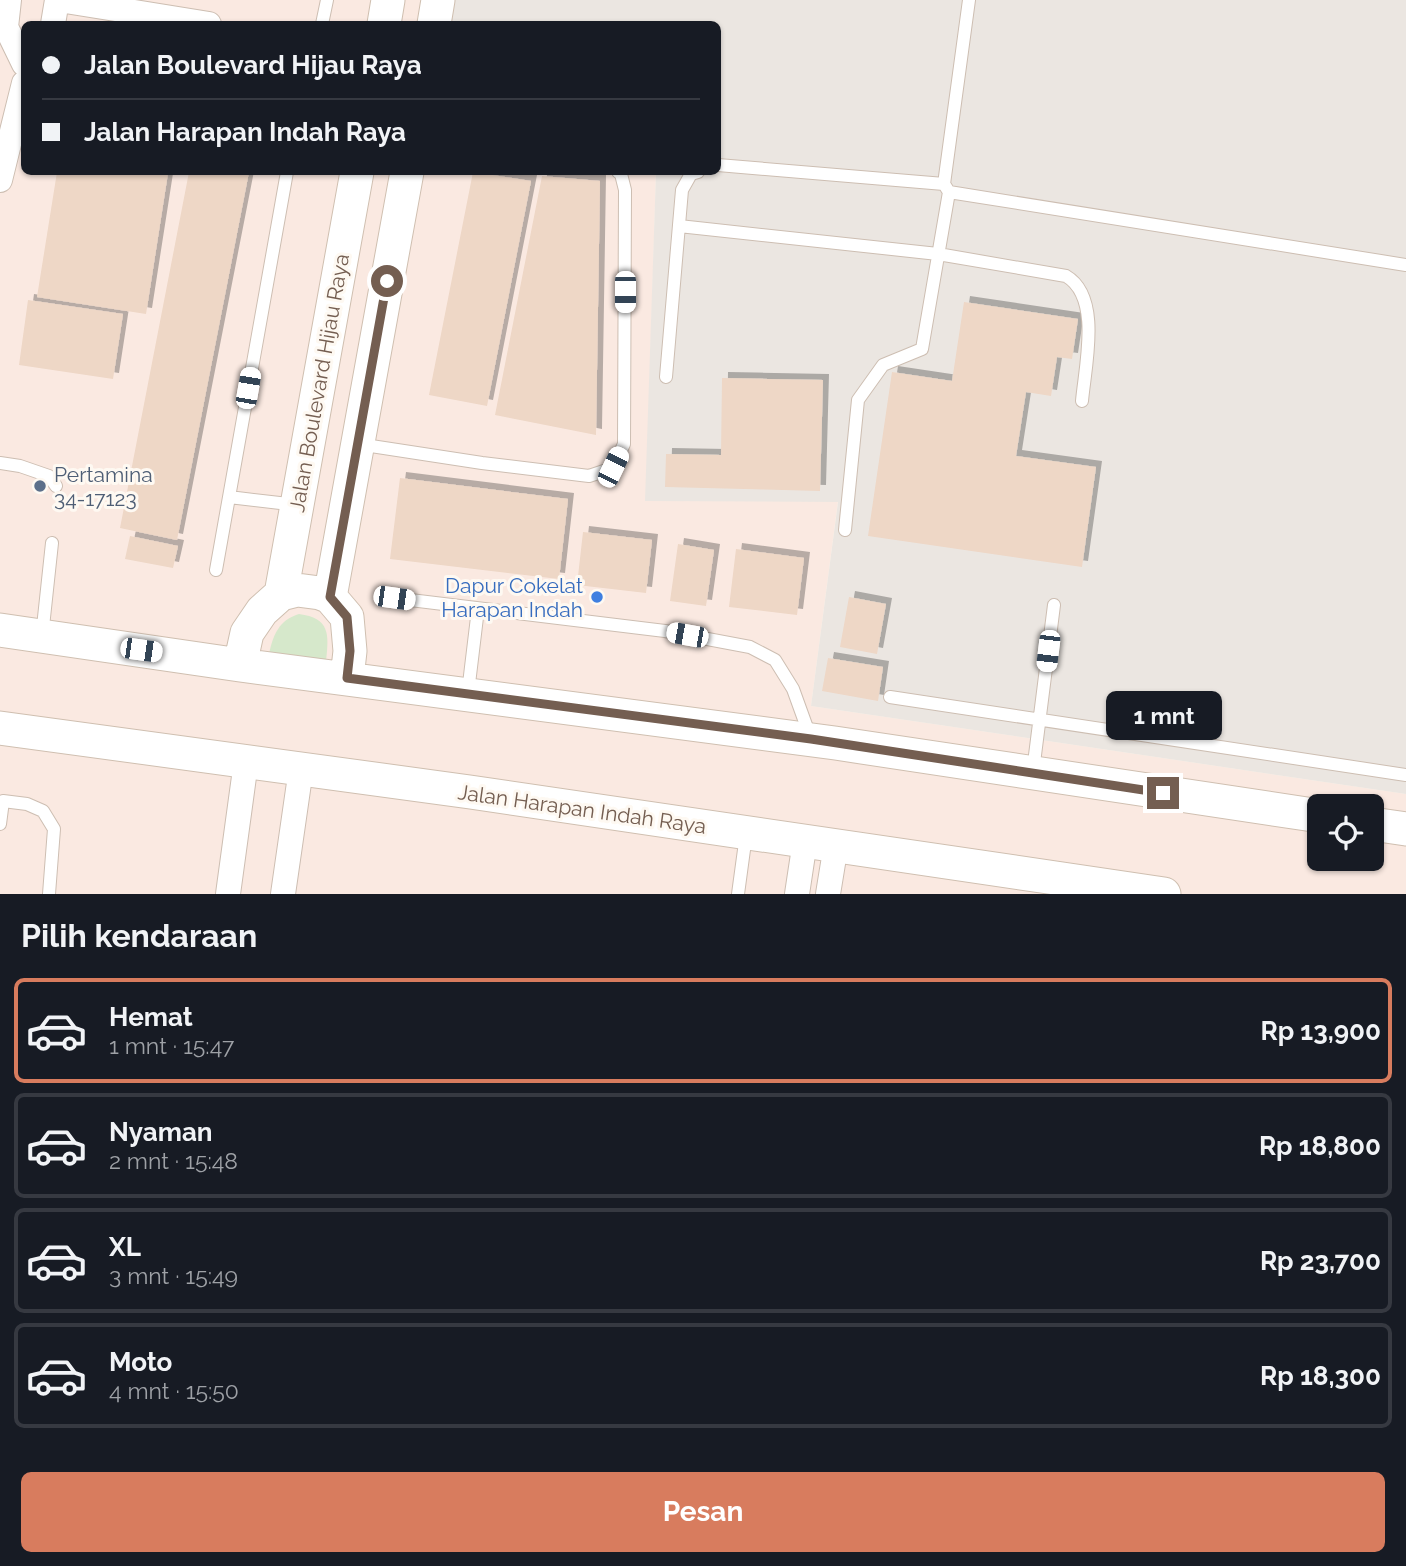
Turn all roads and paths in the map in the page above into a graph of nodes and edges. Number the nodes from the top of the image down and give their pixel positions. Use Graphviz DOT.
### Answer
graph roads {
  1 [pos="9,0"];
  2 [pos="58,0"];
  3 [pos="327,0"];
  4 [pos="388,0"];
  5 [pos="438,0"];
  6 [pos="969,0"];
  7 [pos="54,21"];
  8 [pos="190,21"];
  9 [pos="323,21"];
  10 [pos="384,21"];
  11 [pos="434,21"];
  12 [pos="10,28"];
  13 [pos="21,56"];
  14 [pos="21,95"];
  15 [pos="721,165"];
  16 [pos="287,175"];
  17 [pos="356,175"];
  18 [pos="406,175"];
  19 [pos="621,175"];
  20 [pos="690,175"];
  21 [pos="0,180"];
  22 [pos="946,188"];
  23 [pos="679,226"];
  24 [pos="938,254"];
  25 [pos="1406,265"];
  26 [pos="666,377"];
  27 [pos="1082,401"];
  28 [pos="357,444"];
  29 [pos="0,463"];
  30 [pos="56,486"];
  31 [pos="229,497"];
  32 [pos="297,506"];
  33 [pos="845,530"];
  34 [pos="52,542"];
  35 [pos="216,570"];
  36 [pos="281,593"];
  37 [pos="330,597"];
  38 [pos="394,598"];
  39 [pos="1054,605"];
  40 [pos="478,609"];
  41 [pos="0,630"];
  42 [pos="42,636"];
  43 [pos="240,665"];
  44 [pos="347,678"];
  45 [pos="468,693"];
  46 [pos="890,697"];
  47 [pos="1040,720"];
  48 [pos="0,727"];
  49 [pos="811,739"];
  50 [pos="246,762"];
  51 [pos="301,769"];
  52 [pos="1033,773"];
  53 [pos="1406,775"];
  54 [pos="2,800"];
  55 [pos="1307,814"];
  56 [pos="0,824"];
  57 [pos="1384,826"];
  58 [pos="1406,830"];
  59 [pos="747,832"];
  60 [pos="821,843"];
  61 [pos="49,894"];
  62 [pos="228,894"];
  63 [pos="284,894"];
  64 [pos="738,894"];
  65 [pos="797,894"];
  66 [pos="828,894"];
  67 [pos="1164,894"];
  1 -- 12 [label="street"];
  2 -- 7 [label="street"];
  2 -- 8 [label="street"];
  3 -- 9 [label="lane"];
  4 -- 10 [label="street"];
  5 -- 11 [label="street"];
  6 -- 22 [label="lane"];
  12 -- 13 [label="street"];
  14 -- 21 [label="street"];
  15 -- 22 [label="lane"];
  16 -- 31 [label="lane"];
  17 -- 32 [label="street, Jalan Boulevard Hijau Raya"];
  18 -- 28 [label="street"];
  19 -- 28 [label="lane"];
  20 -- 23 [label="lane"];
  22 -- 24 [label="lane"];
  22 -- 25 [label="lane"];
  23 -- 24 [label="lane"];
  23 -- 26 [label="lane"];
  24 -- 27 [label="lane"];
  24 -- 33 [label="lane"];
  28 -- 37 [label="street"];
  29 -- 30 [label="lane"];
  31 -- 32 [label="lane"];
  31 -- 35 [label="lane"];
  32 -- 36 [label="street, Jalan Boulevard Hijau Raya"];
  34 -- 42 [label="lane"];
  36 -- 37 [label="street"];
  36 -- 43 [label="street"];
  37 -- 44 [label="street"];
  38 -- 40 [label="lane"];
  39 -- 47 [label="lane"];
  40 -- 45 [label="lane"];
  40 -- 49 [label="lane"];
  41 -- 42 [label="street"];
  42 -- 43 [label="street"];
  43 -- 44 [label="street"];
  44 -- 45 [label="street"];
  45 -- 49 [label="street"];
  46 -- 47 [label="lane"];
  47 -- 52 [label="lane"];
  47 -- 53 [label="lane"];
  48 -- 50 [label="street, Jalan Harapan Indah Raya"];
  49 -- 52 [label="street"];
  50 -- 51 [label="street, Jalan Harapan Indah Raya"];
  50 -- 62 [label="street"];
  51 -- 59 [label="street, Jalan Harapan Indah Raya"];
  51 -- 63 [label="street"];
  52 -- 55 [label="street"];
  54 -- 56 [label="lane"];
  54 -- 61 [label="lane"];
  57 -- 58 [label="street"];
  59 -- 60 [label="street, Jalan Harapan Indah Raya"];
  59 -- 64 [label="lane"];
  60 -- 65 [label="street"];
  60 -- 66 [label="street"];
  60 -- 67 [label="street, Jalan Harapan Indah Raya"];
}
